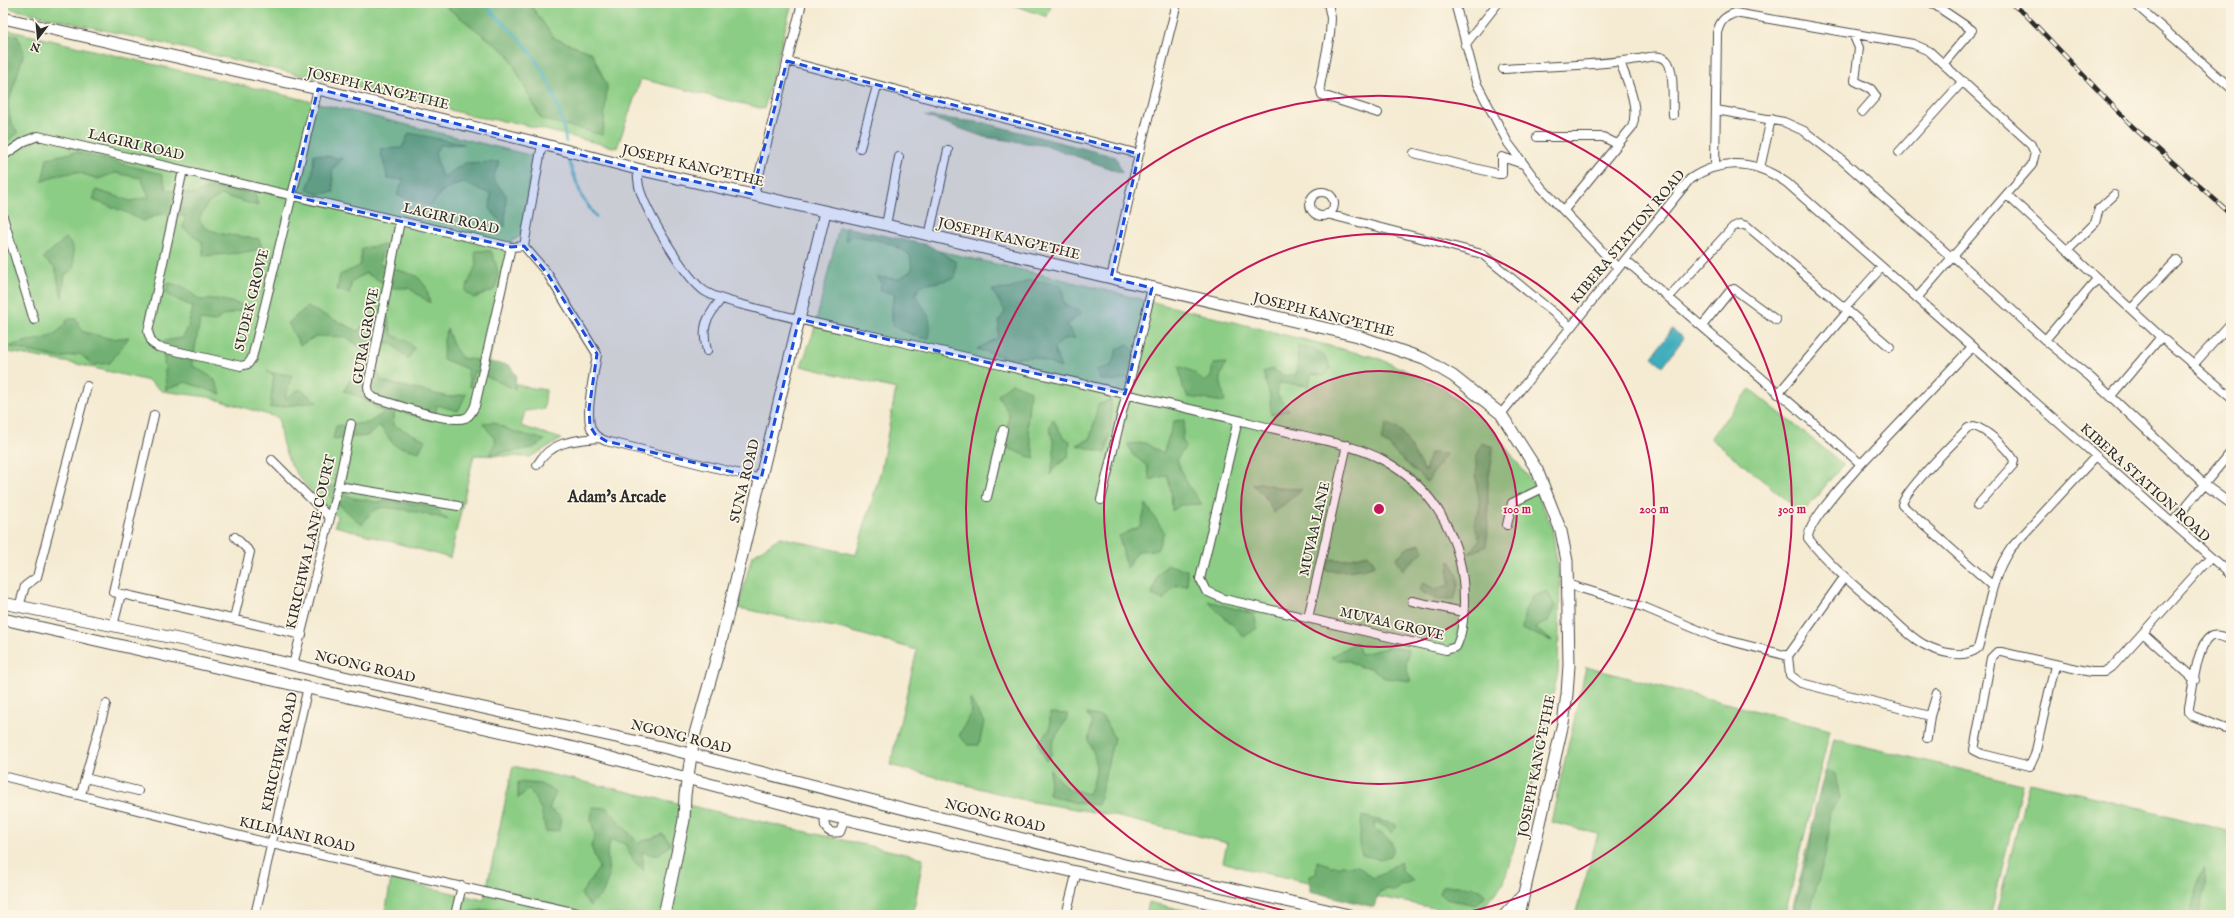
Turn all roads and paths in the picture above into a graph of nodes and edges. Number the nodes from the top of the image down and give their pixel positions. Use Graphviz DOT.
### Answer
graph roads {
  1 [pos="802,3"];
  2 [pos="1177,3"];
  3 [pos="1328,3"];
  4 [pos="1455,3"];
  5 [pos="1498,3"];
  6 [pos="1932,3"];
  7 [pos="2134,3"];
  8 [pos="3,18"];
  9 [pos="1853,34"];
  10 [pos="1465,45"];
  11 [pos="787,61"];
  12 [pos="1620,62"];
  13 [pos="1944,63"];
  14 [pos="1503,69"];
  15 [pos="1963,81"];
  16 [pos="877,86"];
  17 [pos="2231,88"];
  18 [pos="318,89"];
  19 [pos="1716,110"];
  20 [pos="1378,112"];
  21 [pos="1862,112"];
  22 [pos="1673,115"];
  23 [pos="1771,119"];
  24 [pos="1537,137"];
  25 [pos="542,144"];
  26 [pos="1617,144"];
  27 [pos="860,148"];
  28 [pos="948,150"];
  29 [pos="1899,152"];
  30 [pos="1414,153"];
  31 [pos="1139,154"];
  32 [pos="3,156"];
  33 [pos="899,157"];
  34 [pos="1523,164"];
  35 [pos="1715,166"];
  36 [pos="1760,168"];
  37 [pos="637,169"];
  38 [pos="183,170"];
  39 [pos="754,195"];
  40 [pos="2007,195"];
  41 [pos="2114,195"];
  42 [pos="292,196"];
  43 [pos="1564,210"];
  44 [pos="825,212"];
  45 [pos="1327,214"];
  46 [pos="3,217"];
  47 [pos="400,221"];
  48 [pos="886,225"];
  49 [pos="929,236"];
  50 [pos="524,246"];
  51 [pos="512,247"];
  52 [pos="2068,250"];
  53 [pos="1952,256"];
  54 [pos="1625,260"];
  55 [pos="2177,260"];
  56 [pos="1882,267"];
  57 [pos="1618,268"];
  58 [pos="1111,278"];
  59 [pos="2097,279"];
  60 [pos="1152,288"];
  61 [pos="1669,297"];
  62 [pos="1917,298"];
  63 [pos="721,299"];
  64 [pos="1846,309"];
  65 [pos="2130,309"];
  66 [pos="799,319"];
  67 [pos="34,320"];
  68 [pos="1776,320"];
  69 [pos="2231,323"];
  70 [pos="1702,326"];
  71 [pos="1571,327"];
  72 [pos="2161,337"];
  73 [pos="2045,340"];
  74 [pos="1890,347"];
  75 [pos="1972,347"];
  76 [pos="707,351"];
  77 [pos="2194,364"];
  78 [pos="87,386"];
  79 [pos="1125,394"];
  80 [pos="1778,394"];
  81 [pos="2110,397"];
  82 [pos="2231,397"];
  83 [pos="1501,414"];
  84 [pos="154,415"];
  85 [pos="1238,420"];
  86 [pos="352,424"];
  87 [pos="1003,430"];
  88 [pos="599,438"];
  89 [pos="1347,445"];
  90 [pos="2231,452"];
  91 [pos="2096,456"];
  92 [pos="272,460"];
  93 [pos="1861,464"];
  94 [pos="537,465"];
  95 [pos="761,479"];
  96 [pos="2205,484"];
  97 [pos="338,486"];
  98 [pos="1545,487"];
  99 [pos="987,497"];
  100 [pos="1101,500"];
  101 [pos="2231,504"];
  102 [pos="458,506"];
  103 [pos="1978,506"];
  104 [pos="329,517"];
  105 [pos="2172,523"];
  106 [pos="1507,525"];
  107 [pos="235,537"];
  108 [pos="2210,558"];
  109 [pos="2231,575"];
  110 [pos="1845,576"];
  111 [pos="1567,584"];
  112 [pos="1993,586"];
  113 [pos="121,594"];
  114 [pos="1412,601"];
  115 [pos="3,603"];
  116 [pos="19,606"];
  117 [pos="1464,612"];
  118 [pos="234,618"];
  119 [pos="1308,618"];
  120 [pos="3,619"];
  121 [pos="113,626"];
  122 [pos="2143,633"];
  123 [pos="302,635"];
  124 [pos="2231,640"];
  125 [pos="1788,656"];
  126 [pos="2055,665"];
  127 [pos="293,666"];
  128 [pos="2195,680"];
  129 [pos="308,687"];
  130 [pos="1937,693"];
  131 [pos="106,704"];
  132 [pos="1930,716"];
  133 [pos="2231,731"];
  134 [pos="1926,738"];
  135 [pos="691,756"];
  136 [pos="3,776"];
  137 [pos="687,777"];
  138 [pos="85,778"];
  139 [pos="138,791"];
  140 [pos="81,795"];
  141 [pos="826,814"];
  142 [pos="845,819"];
  143 [pos="272,844"];
  144 [pos="1077,871"];
  145 [pos="462,886"];
  146 [pos="1522,895"];
  147 [pos="1217,904"];
  148 [pos="254,915"];
  149 [pos="455,915"];
  150 [pos="586,915"];
  151 [pos="664,915"];
  152 [pos="1066,915"];
  153 [pos="1214,915"];
  154 [pos="1263,915"];
  155 [pos="1349,915"];
  156 [pos="1505,915"];
  157 [pos="1519,915"];
  1 -- 11 [label="street"];
  2 -- 31 [label="street"];
  3 -- 20 [label="street"];
  4 -- 10 [label="street"];
  5 -- 10 [label="street"];
  6 -- 13 [label="street"];
  7 -- 17 [label="street"];
  8 -- 18 [label="street, JOSEPH KANG'ETHE"];
  9 -- 13 [label="street"];
  9 -- 19 [label="street"];
  9 -- 21 [label="street"];
  10 -- 34 [label="street"];
  11 -- 16 [label="street"];
  11 -- 39 [label="street"];
  12 -- 14 [label="street"];
  12 -- 22 [label="street"];
  12 -- 26 [label="street"];
  13 -- 15 [label="street"];
  15 -- 29 [label="street"];
  15 -- 40 [label="street"];
  16 -- 27 [label="street"];
  16 -- 31 [label="street"];
  18 -- 25 [label="street, JOSEPH KANG'ETHE"];
  18 -- 42 [label="street, SUDEK GROVE"];
  19 -- 23 [label="street"];
  19 -- 35 [label="street"];
  23 -- 36 [label="street"];
  23 -- 53 [label="street"];
  24 -- 26 [label="street"];
  25 -- 37 [label="street, JOSEPH KANG'ETHE"];
  25 -- 50 [label="street"];
  26 -- 43 [label="street"];
  28 -- 49 [label="street"];
  30 -- 34 [label="street"];
  31 -- 58 [label="street"];
  32 -- 38 [label="street, LAGIRI ROAD"];
  33 -- 48 [label="street"];
  34 -- 43 [label="street"];
  35 -- 36 [label="street, KIBERA STATION ROAD"];
  35 -- 54 [label="street, KIBERA STATION ROAD"];
  36 -- 56 [label="street, KIBERA STATION ROAD"];
  37 -- 39 [label="street, JOSEPH KANG'ETHE"];
  37 -- 63 [label="street"];
  38 -- 42 [label="street, LAGIRI ROAD"];
  38 -- 42 [label="street, SUDEK GROVE"];
  39 -- 44 [label="street, JOSEPH KANG'ETHE"];
  40 -- 52 [label="street"];
  40 -- 53 [label="street"];
  41 -- 52 [label="street"];
  42 -- 47 [label="street, LAGIRI ROAD"];
  43 -- 57 [label="street"];
  44 -- 48 [label="street, JOSEPH KANG'ETHE"];
  44 -- 66 [label="street, SUNA ROAD"];
  45 -- 71 [label="street"];
  46 -- 67 [label="street"];
  47 -- 51 [label="street, LAGIRI ROAD"];
  47 -- 51 [label="street, GURA GROVE"];
  48 -- 49 [label="street, JOSEPH KANG'ETHE"];
  49 -- 58 [label="street, JOSEPH KANG'ETHE"];
  50 -- 51 [label="street, LAGIRI ROAD"];
  50 -- 88 [label="street"];
  52 -- 59 [label="street"];
  53 -- 62 [label="street"];
  53 -- 73 [label="street"];
  54 -- 57 [label="street, KIBERA STATION ROAD"];
  54 -- 61 [label="street"];
  55 -- 65 [label="street"];
  56 -- 62 [label="street, KIBERA STATION ROAD"];
  56 -- 64 [label="street"];
  57 -- 71 [label="street, KIBERA STATION ROAD"];
  58 -- 60 [label="street, JOSEPH KANG'ETHE"];
  59 -- 65 [label="street"];
  59 -- 73 [label="street"];
  60 -- 79 [label="street"];
  60 -- 83 [label="street, JOSEPH KANG'ETHE"];
  61 -- 64 [label="street"];
  61 -- 70 [label="street"];
  62 -- 75 [label="street, KIBERA STATION ROAD"];
  63 -- 66 [label="street"];
  63 -- 76 [label="street"];
  64 -- 74 [label="street"];
  64 -- 80 [label="street"];
  65 -- 72 [label="street"];
  66 -- 79 [label="street"];
  66 -- 95 [label="street, SUNA ROAD"];
  68 -- 70 [label="street"];
  69 -- 77 [label="street"];
  70 -- 80 [label="street"];
  71 -- 83 [label="street, KIBERA STATION ROAD"];
  72 -- 77 [label="street"];
  72 -- 81 [label="street"];
  73 -- 81 [label="street"];
  75 -- 91 [label="street, KIBERA STATION ROAD"];
  75 -- 93 [label="street"];
  77 -- 82 [label="street"];
  78 -- 116 [label="street"];
  79 -- 85 [label="street"];
  79 -- 100 [label="street"];
  80 -- 93 [label="street"];
  81 -- 96 [label="street"];
  83 -- 98 [label="street, JOSEPH KANG'ETHE"];
  84 -- 113 [label="street"];
  85 -- 89 [label="street, MUVAA GROVE"];
  85 -- 119 [label="street, MUVAA GROVE"];
  86 -- 97 [label="street, KIRICHWA LANE COURT"];
  87 -- 99 [label="street"];
  88 -- 94 [label="street"];
  88 -- 95 [label="street"];
  89 -- 117 [label="street, MUVAA GROVE"];
  89 -- 119 [label="street, MUVAA LANE"];
  90 -- 96 [label="street"];
  91 -- 105 [label="street, KIBERA STATION ROAD"];
  91 -- 112 [label="street"];
  92 -- 104 [label="street"];
  93 -- 110 [label="street"];
  95 -- 135 [label="street, SUNA ROAD"];
  96 -- 101 [label="street"];
  96 -- 105 [label="street"];
  97 -- 102 [label="street"];
  97 -- 104 [label="street, KIRICHWA LANE COURT"];
  98 -- 106 [label="street"];
  98 -- 111 [label="street, JOSEPH KANG'ETHE"];
  103 -- 112 [label="street"];
  104 -- 123 [label="street, KIRICHWA LANE COURT"];
  105 -- 108 [label="street, KIBERA STATION ROAD"];
  107 -- 118 [label="street"];
  108 -- 109 [label="street, KIBERA STATION ROAD"];
  108 -- 122 [label="street"];
  110 -- 112 [label="street"];
  110 -- 125 [label="street"];
  111 -- 125 [label="street"];
  111 -- 146 [label="street, JOSEPH KANG'ETHE"];
  113 -- 118 [label="street"];
  113 -- 121 [label="street"];
  114 -- 117 [label="street"];
  115 -- 116 [label="street, NGONG ROAD"];
  116 -- 121 [label="street, NGONG ROAD"];
  117 -- 119 [label="street, MUVAA GROVE"];
  118 -- 123 [label="street"];
  120 -- 129 [label="street"];
  121 -- 127 [label="street, NGONG ROAD"];
  122 -- 126 [label="street"];
  122 -- 128 [label="street"];
  123 -- 127 [label="street, KIRICHWA LANE COURT"];
  124 -- 128 [label="street"];
  125 -- 132 [label="street"];
  126 -- 126 [label="street"];
  127 -- 135 [label="street, NGONG ROAD"];
  128 -- 133 [label="street"];
  129 -- 137 [label="street"];
  129 -- 143 [label="street, KIRICHWA ROAD"];
  130 -- 132 [label="street"];
  131 -- 138 [label="street"];
  132 -- 134 [label="street"];
  135 -- 137 [label="street, SUNA ROAD"];
  135 -- 155 [label="street, NGONG ROAD"];
  136 -- 140 [label="street, KILIMANI ROAD"];
  137 -- 141 [label="street"];
  137 -- 151 [label="street, SUNA ROAD"];
  138 -- 139 [label="street"];
  138 -- 140 [label="street"];
  140 -- 143 [label="street, KILIMANI ROAD"];
  141 -- 142 [label="street"];
  141 -- 142 [label="street"];
  142 -- 144 [label="street"];
  143 -- 145 [label="street, KILIMANI ROAD"];
  143 -- 148 [label="street, KIRICHWA ROAD"];
  144 -- 147 [label="street"];
  144 -- 152 [label="street"];
  145 -- 149 [label="street"];
  145 -- 150 [label="street, KILIMANI ROAD"];
  146 -- 156 [label="street"];
  146 -- 157 [label="street, JOSEPH KANG'ETHE"];
  147 -- 153 [label="street"];
  147 -- 154 [label="street"];
}
